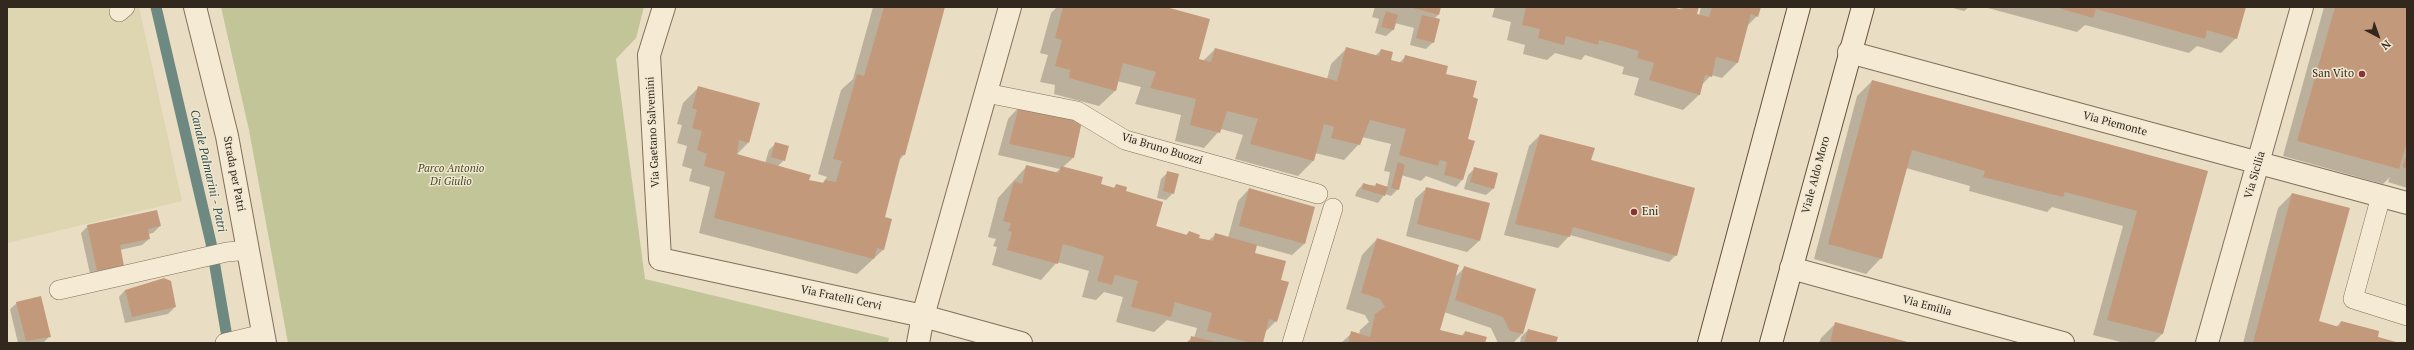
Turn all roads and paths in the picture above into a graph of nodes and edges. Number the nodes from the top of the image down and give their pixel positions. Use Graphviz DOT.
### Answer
graph roads {
  1 [pos="195,7"];
  2 [pos="664,7"];
  3 [pos="1010,7"];
  4 [pos="1799,7"];
  5 [pos="1863,7"];
  6 [pos="2302,7"];
  7 [pos="1850,52"];
  8 [pos="986,92"];
  9 [pos="2259,162"];
  10 [pos="1318,194"];
  11 [pos="2381,196"];
  12 [pos="2407,203"];
  13 [pos="1333,208"];
  14 [pos="237,251"];
  15 [pos="660,259"];
  16 [pos="1791,268"];
  17 [pos="59,290"];
  18 [pos="922,316"];
  19 [pos="2407,316"];
  20 [pos="257,339"];
  21 [pos="225,343"];
  22 [pos="918,343"];
  23 [pos="1021,343"];
  24 [pos="1292,343"];
  25 [pos="1709,343"];
  26 [pos="1771,343"];
  27 [pos="2063,343"];
  28 [pos="2207,343"];
  1 -- 14 [label="street, Strada per Patri"];
  2 -- 15 [label="street, Via Gaetano Salvemini"];
  3 -- 8 [label="street"];
  4 -- 25 [label="street"];
  5 -- 7 [label="street, Viale Aldo Moro"];
  6 -- 9 [label="street, Via Sicilia"];
  7 -- 9 [label="street, Via Piemonte"];
  7 -- 16 [label="street, Viale Aldo Moro"];
  8 -- 10 [label="lane, Via Bruno Buozzi"];
  8 -- 18 [label="street"];
  9 -- 11 [label="street, Via Piemonte"];
  9 -- 28 [label="street, Via Sicilia"];
  11 -- 12 [label="street, Via Piemonte"];
  11 -- 19 [label="lane"];
  13 -- 24 [label="lane"];
  14 -- 17 [label="lane"];
  14 -- 20 [label="street, Strada per Patri"];
  15 -- 18 [label="street, Via Fratelli Cervi"];
  16 -- 26 [label="street, Viale Aldo Moro"];
  16 -- 27 [label="street, Via Emilia"];
  18 -- 22 [label="street"];
  18 -- 23 [label="street, Via Fratelli Cervi"];
  20 -- 21 [label="lane"];
}
